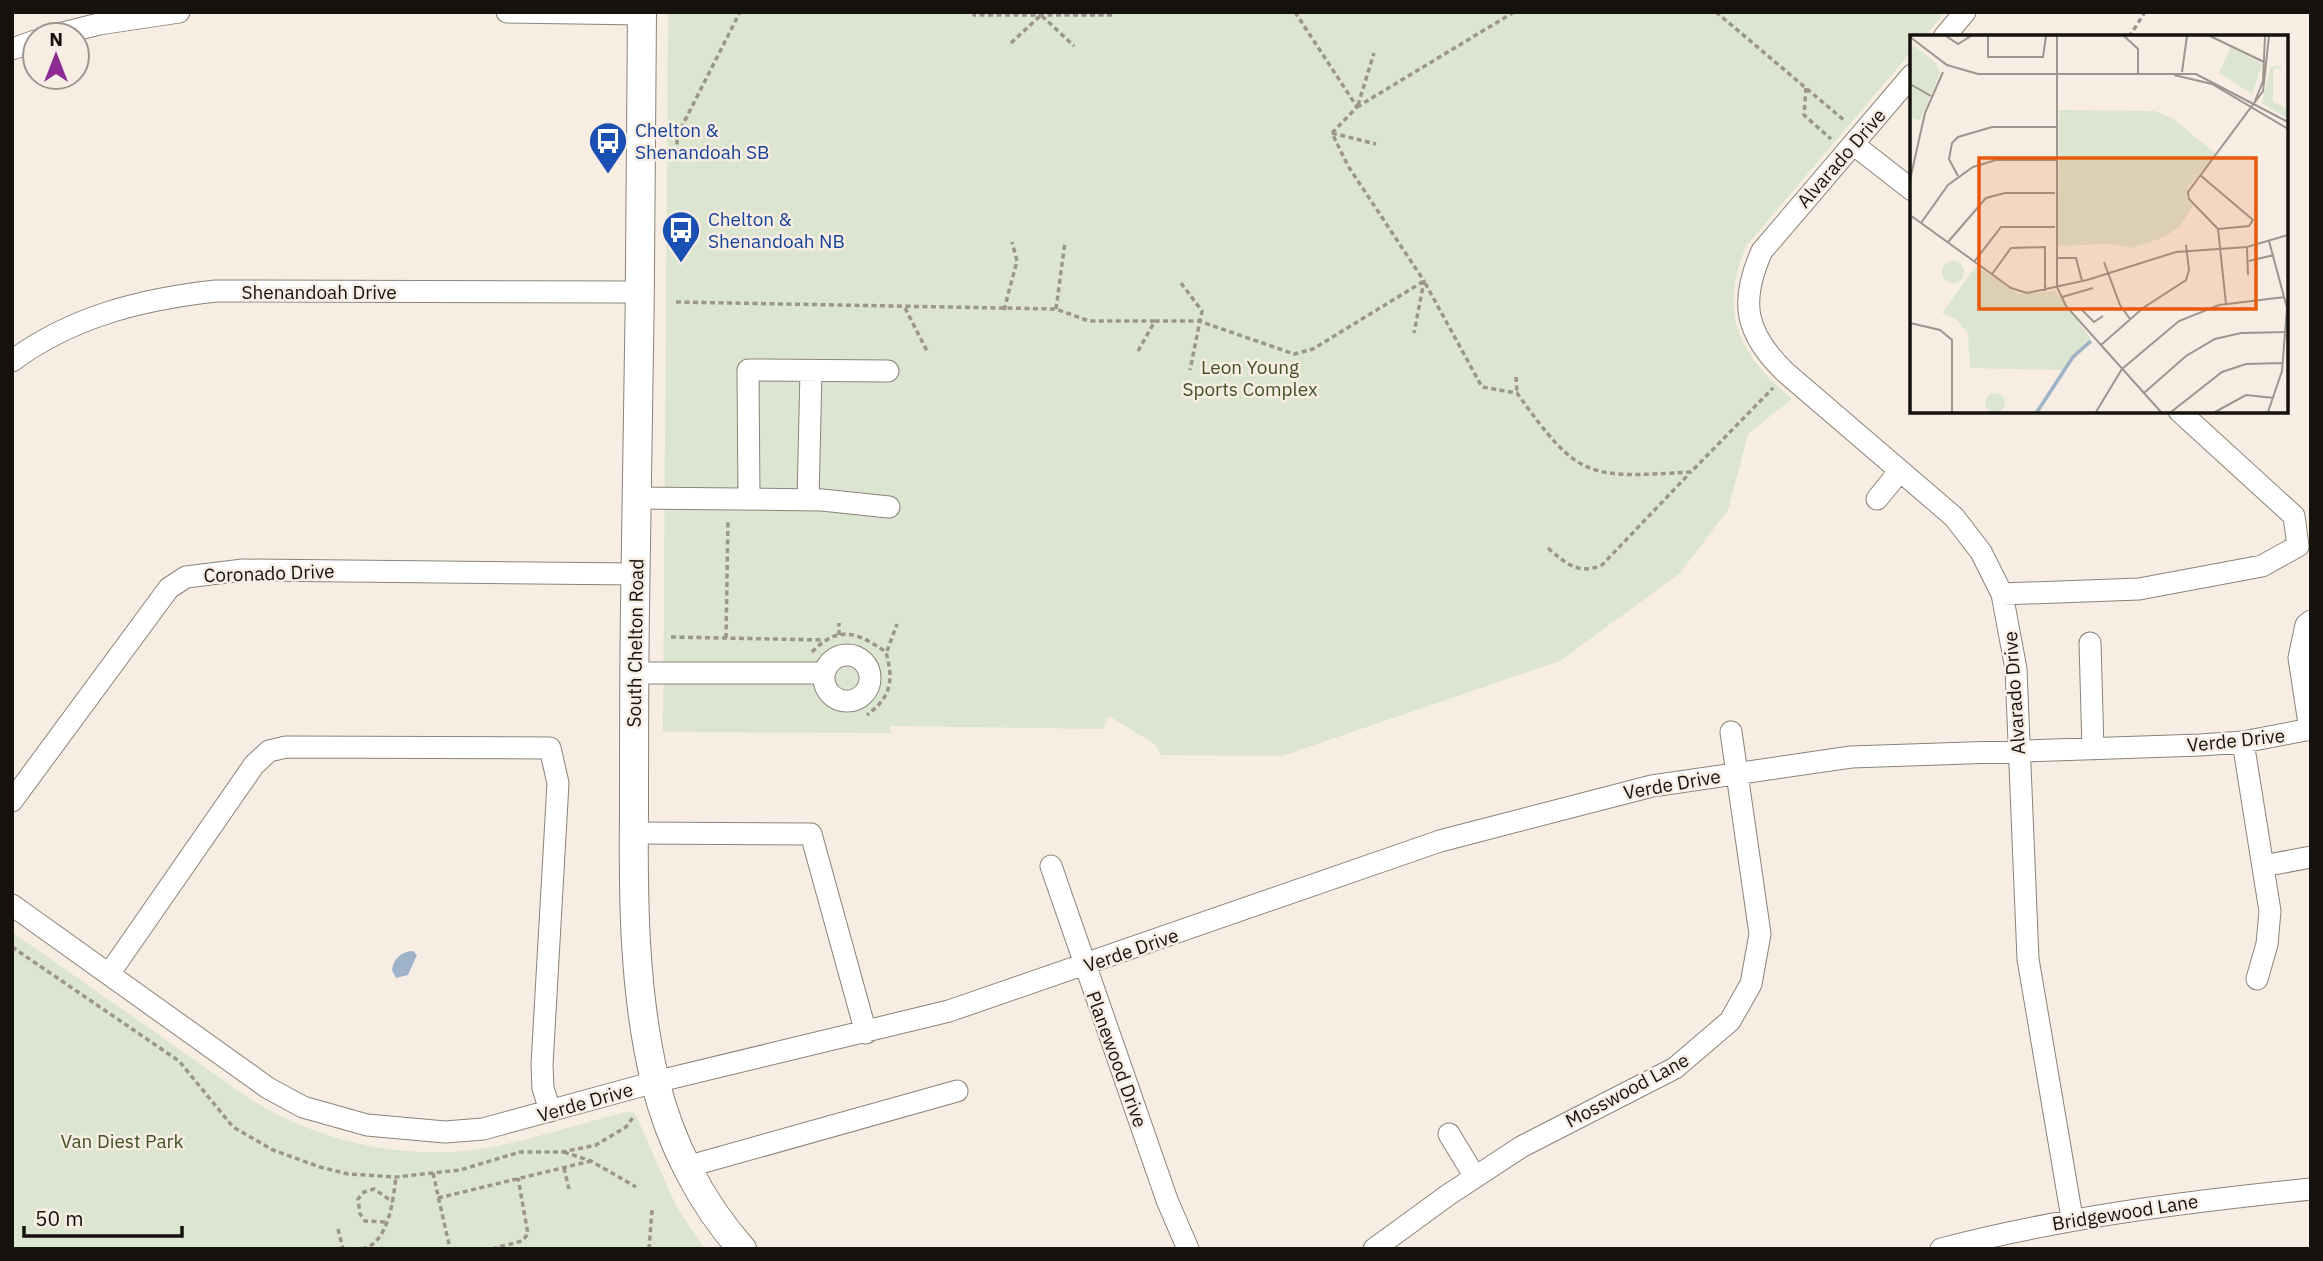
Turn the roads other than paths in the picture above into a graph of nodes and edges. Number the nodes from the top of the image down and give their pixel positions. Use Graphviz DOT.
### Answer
graph roads {
  1 [pos="179,12"];
  2 [pos="507,12"];
  3 [pos="1965,12"];
  4 [pos="642,13"];
  5 [pos="91,26"];
  6 [pos="1946,35"];
  7 [pos="1910,77"];
  8 [pos="1853,144"];
  9 [pos="1910,188"];
  10 [pos="639,292"];
  11 [pos="12,361"];
  12 [pos="811,371"];
  13 [pos="888,371"];
  14 [pos="2181,413"];
  15 [pos="1899,472"];
  16 [pos="637,498"];
  17 [pos="749,499"];
  18 [pos="1877,499"];
  19 [pos="808,500"];
  20 [pos="889,507"];
  21 [pos="636,574"];
  22 [pos="2002,594"];
  23 [pos="2311,621"];
  24 [pos="2090,643"];
  25 [pos="634,673"];
  26 [pos="815,673"];
  27 [pos="2310,729"];
  28 [pos="1731,732"];
  29 [pos="2243,741"];
  30 [pos="2093,748"];
  31 [pos="2018,750"];
  32 [pos="1738,772"];
  33 [pos="12,801"];
  34 [pos="634,833"];
  35 [pos="2311,857"];
  36 [pos="1051,866"];
  37 [pos="2263,866"];
  38 [pos="12,905"];
  39 [pos="1084,966"];
  40 [pos="108,974"];
  41 [pos="2257,979"];
  42 [pos="866,1033"];
  43 [pos="655,1082"];
  44 [pos="957,1091"];
  45 [pos="550,1111"];
  46 [pos="1450,1134"];
  47 [pos="686,1167"];
  48 [pos="1475,1177"];
  49 [pos="2311,1189"];
  50 [pos="2072,1218"];
  51 [pos="741,1249"];
  52 [pos="1188,1249"];
  53 [pos="1374,1249"];
  54 [pos="1941,1249"];
  1 -- 5 [label="street"];
  2 -- 4 [label="street"];
  3 -- 6 [label="street"];
  4 -- 10 [label="main road, South Chelton Road"];
  7 -- 8 [label="street, Alvarado Drive"];
  8 -- 9 [label="street"];
  8 -- 15 [label="street, Alvarado Drive"];
  10 -- 11 [label="street, Shenandoah Drive"];
  10 -- 16 [label="main road, South Chelton Road"];
  12 -- 13 [label="street"];
  12 -- 17 [label="street"];
  12 -- 19 [label="street"];
  14 -- 22 [label="street"];
  15 -- 18 [label="street"];
  15 -- 22 [label="street, Alvarado Drive"];
  16 -- 17 [label="street"];
  16 -- 21 [label="main road, South Chelton Road"];
  17 -- 19 [label="street"];
  19 -- 20 [label="street"];
  21 -- 25 [label="main road, South Chelton Road"];
  21 -- 33 [label="street, Coronado Drive"];
  22 -- 31 [label="street, Alvarado Drive"];
  23 -- 27 [label="street"];
  24 -- 30 [label="street"];
  25 -- 26 [label="street"];
  25 -- 34 [label="main road, South Chelton Road"];
  27 -- 29 [label="street, Verde Drive"];
  28 -- 32 [label="street, Mosswood Lane"];
  29 -- 30 [label="street, Verde Drive"];
  29 -- 37 [label="street"];
  30 -- 31 [label="street, Verde Drive"];
  31 -- 32 [label="street, Verde Drive"];
  31 -- 50 [label="street, Alvarado Drive"];
  32 -- 39 [label="street, Verde Drive"];
  32 -- 48 [label="street, Mosswood Lane"];
  34 -- 42 [label="street"];
  34 -- 43 [label="main road, South Chelton Road"];
  35 -- 37 [label="street"];
  36 -- 39 [label="street, Planewood Drive"];
  37 -- 41 [label="street"];
  38 -- 40 [label="street, Verde Drive"];
  39 -- 42 [label="street, Verde Drive"];
  39 -- 52 [label="street, Planewood Drive"];
  40 -- 45 [label="street, Verde Drive"];
  40 -- 45 [label="street"];
  42 -- 43 [label="street, Verde Drive"];
  43 -- 45 [label="street, Verde Drive"];
  43 -- 47 [label="main road, South Chelton Road"];
  44 -- 47 [label="street"];
  46 -- 48 [label="street"];
  47 -- 51 [label="main road, South Chelton Road"];
  48 -- 53 [label="street, Mosswood Lane"];
  49 -- 50 [label="street, Bridgewood Lane"];
  50 -- 54 [label="street, Bridgewood Lane"];
}
